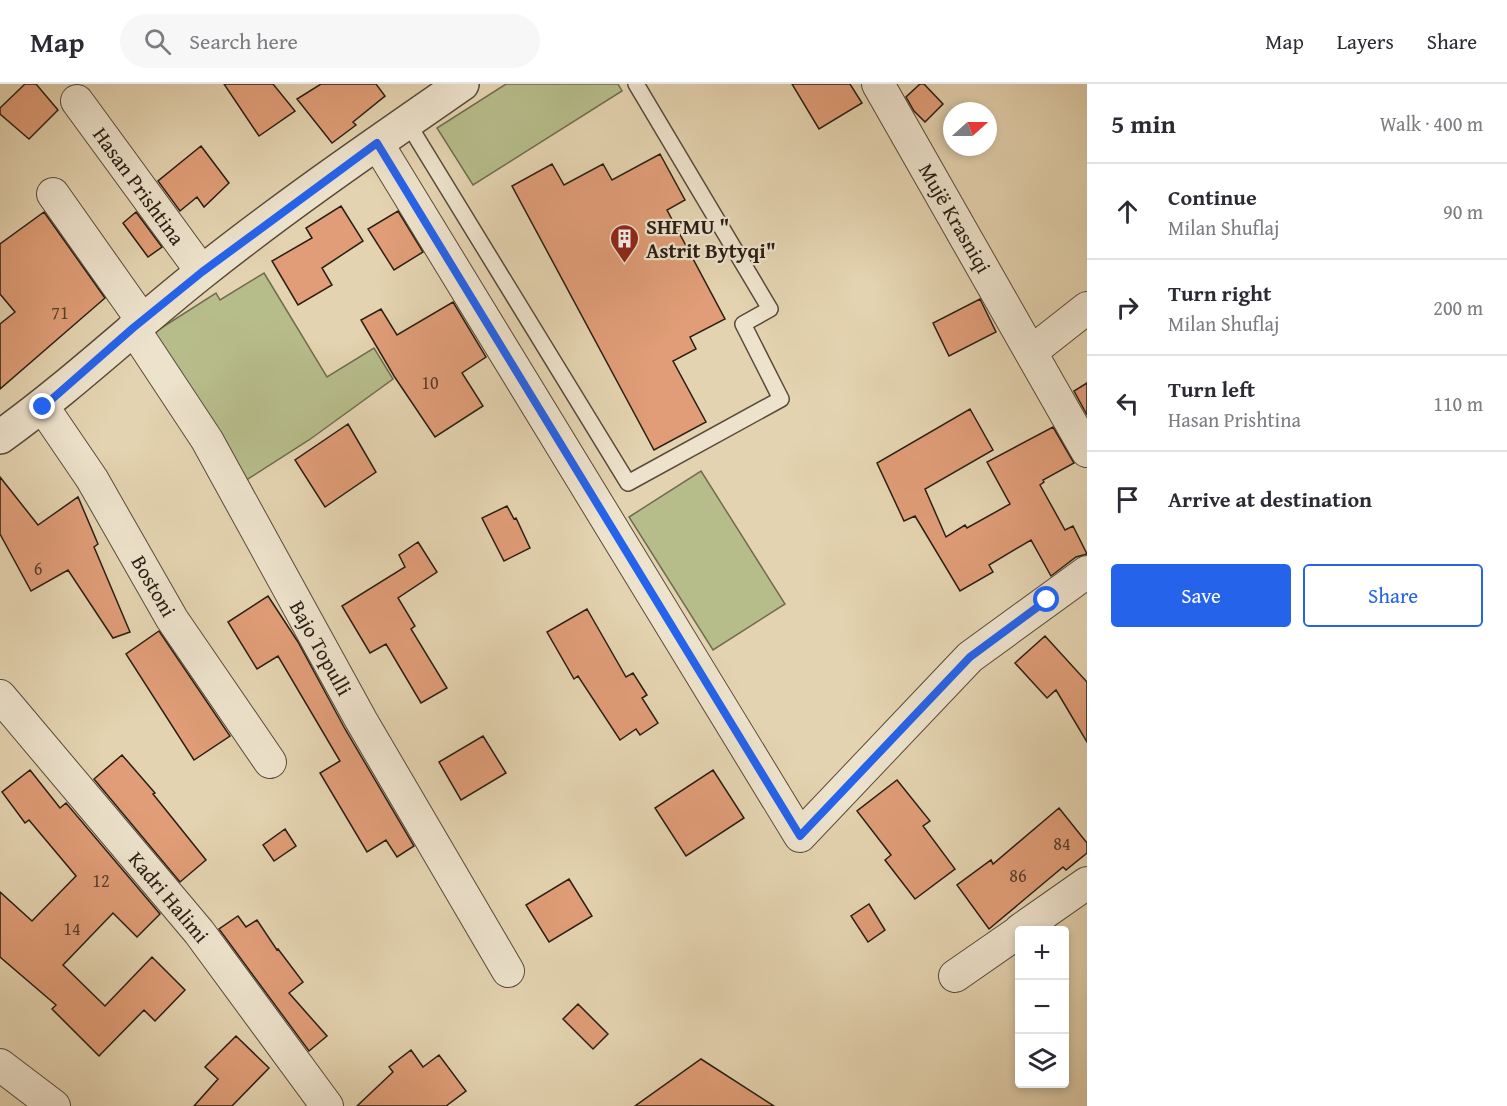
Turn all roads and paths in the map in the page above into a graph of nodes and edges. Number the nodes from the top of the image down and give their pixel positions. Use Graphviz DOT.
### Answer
graph roads {
  1 [pos="462,84"];
  2 [pos="636,84"];
  3 [pos="878,84"];
  4 [pos="77,101"];
  5 [pos="407,122"];
  6 [pos="377,143"];
  7 [pos="53,194"];
  8 [pos="202,272"];
  9 [pos="1087,308"];
  10 [pos="138,324"];
  11 [pos="1031,352"];
  12 [pos="43,407"];
  13 [pos="0,437"];
  14 [pos="1087,451"];
  15 [pos="1087,572"];
  16 [pos="0,696"];
  17 [pos="270,762"];
  18 [pos="1087,883"];
  19 [pos="1027,926"];
  20 [pos="1015,934"];
  21 [pos="508,970"];
  22 [pos="955,976"];
  23 [pos="0,1065"];
  24 [pos="54,1106"];
  25 [pos="327,1106"];
  1 -- 5 [label="street"];
  2 -- 5 [label="lane"];
  3 -- 11 [label="street, Mujë Krasniqi"];
  4 -- 8 [label="street, Hasan Prishtina"];
  5 -- 6 [label="street"];
  6 -- 8 [label="street"];
  6 -- 15 [label="street"];
  7 -- 10 [label="street"];
  8 -- 10 [label="street"];
  9 -- 11 [label="street"];
  10 -- 12 [label="street"];
  10 -- 21 [label="street, Bajo Topulli"];
  11 -- 14 [label="street, Mujë Krasniqi"];
  12 -- 13 [label="street"];
  12 -- 17 [label="street, Bostoni"];
  16 -- 25 [label="street, Kadri Halimi"];
  18 -- 19 [label="street"];
  20 -- 22 [label="street"];
  23 -- 24 [label="street"];
}
